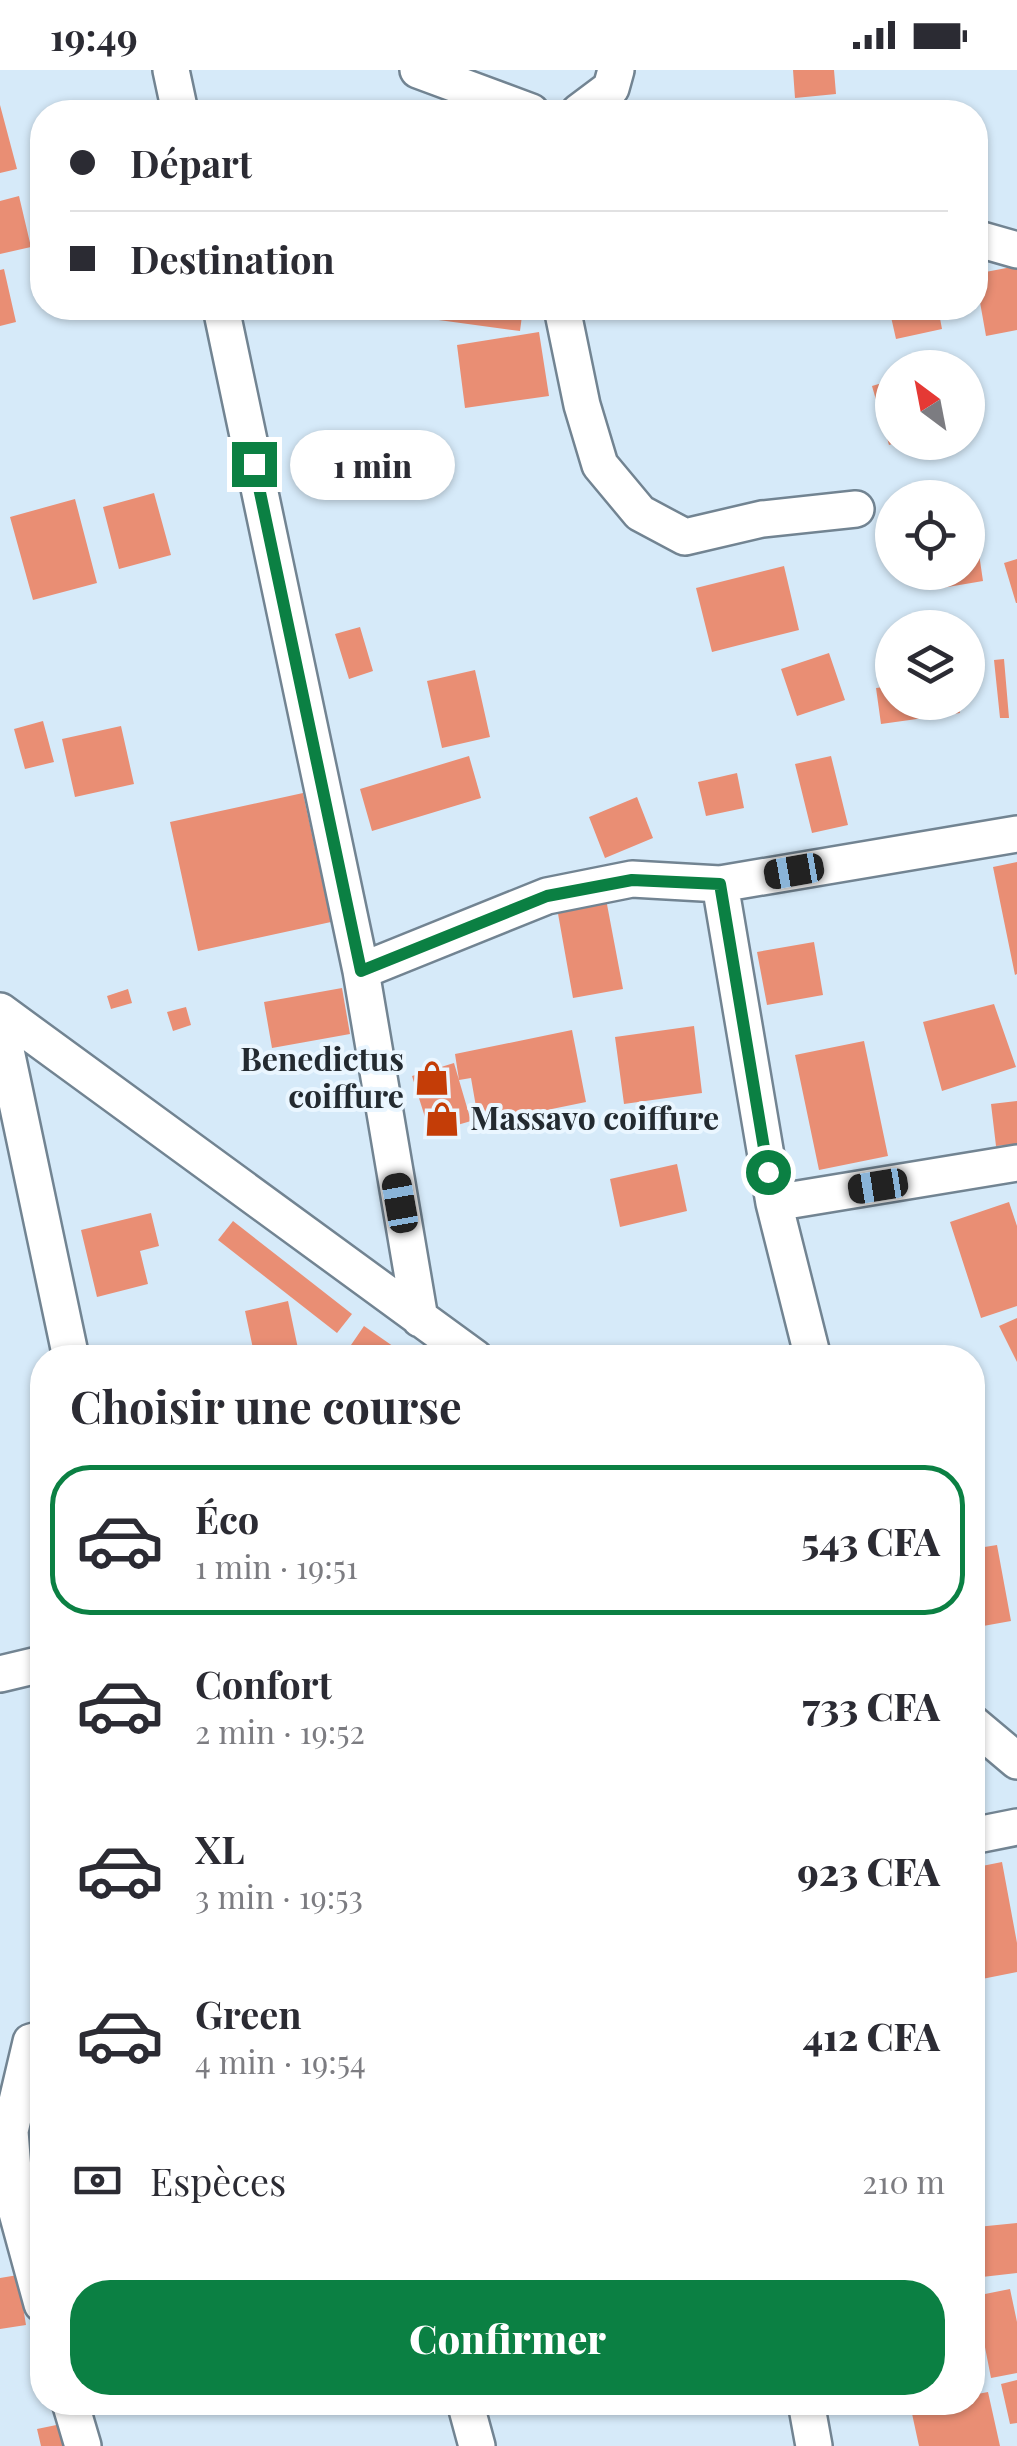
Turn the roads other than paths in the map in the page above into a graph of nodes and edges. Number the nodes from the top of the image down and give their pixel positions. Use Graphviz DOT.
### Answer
graph roads {
  1 [pos="171,70"];
  2 [pos="418,70"];
  3 [pos="616,70"];
  4 [pos="177,100"];
  5 [pos="499,100"];
  6 [pos="595,100"];
  7 [pos="988,242"];
  8 [pos="1017,250"];
  9 [pos="224,320"];
  10 [pos="564,320"];
  11 [pos="856,509"];
  12 [pos="1017,834"];
  13 [pos="720,884"];
  14 [pos="361,971"];
  15 [pos="0,1011"];
  16 [pos="0,1022"];
  17 [pos="1017,1162"];
  18 [pos="774,1203"];
  19 [pos="420,1318"];
  20 [pos="68,1345"];
  21 [pos="457,1345"];
  22 [pos="809,1345"];
  23 [pos="30,1667"];
  24 [pos="0,1674"];
  25 [pos="985,1734"];
  26 [pos="1017,1760"];
  27 [pos="1017,1826"];
  28 [pos="985,1833"];
  29 [pos="25,2043"];
  30 [pos="30,2260"];
  31 [pos="74,2415"];
  32 [pos="470,2415"];
  33 [pos="808,2415"];
  34 [pos="82,2446"];
  35 [pos="478,2446"];
  36 [pos="814,2446"];
  1 -- 4 [label="street"];
  2 -- 5 [label="street"];
  3 -- 6 [label="street"];
  7 -- 8 [label="street"];
  9 -- 14 [label="street"];
  10 -- 11 [label="street"];
  12 -- 13 [label="street"];
  13 -- 14 [label="street"];
  13 -- 18 [label="street"];
  14 -- 19 [label="street"];
  15 -- 19 [label="street"];
  16 -- 20 [label="street"];
  17 -- 18 [label="street"];
  18 -- 22 [label="street"];
  19 -- 21 [label="street"];
  23 -- 24 [label="street"];
  25 -- 26 [label="street"];
  27 -- 28 [label="street"];
  29 -- 30 [label="street"];
  31 -- 34 [label="street"];
  32 -- 35 [label="street"];
  33 -- 36 [label="street"];
}
